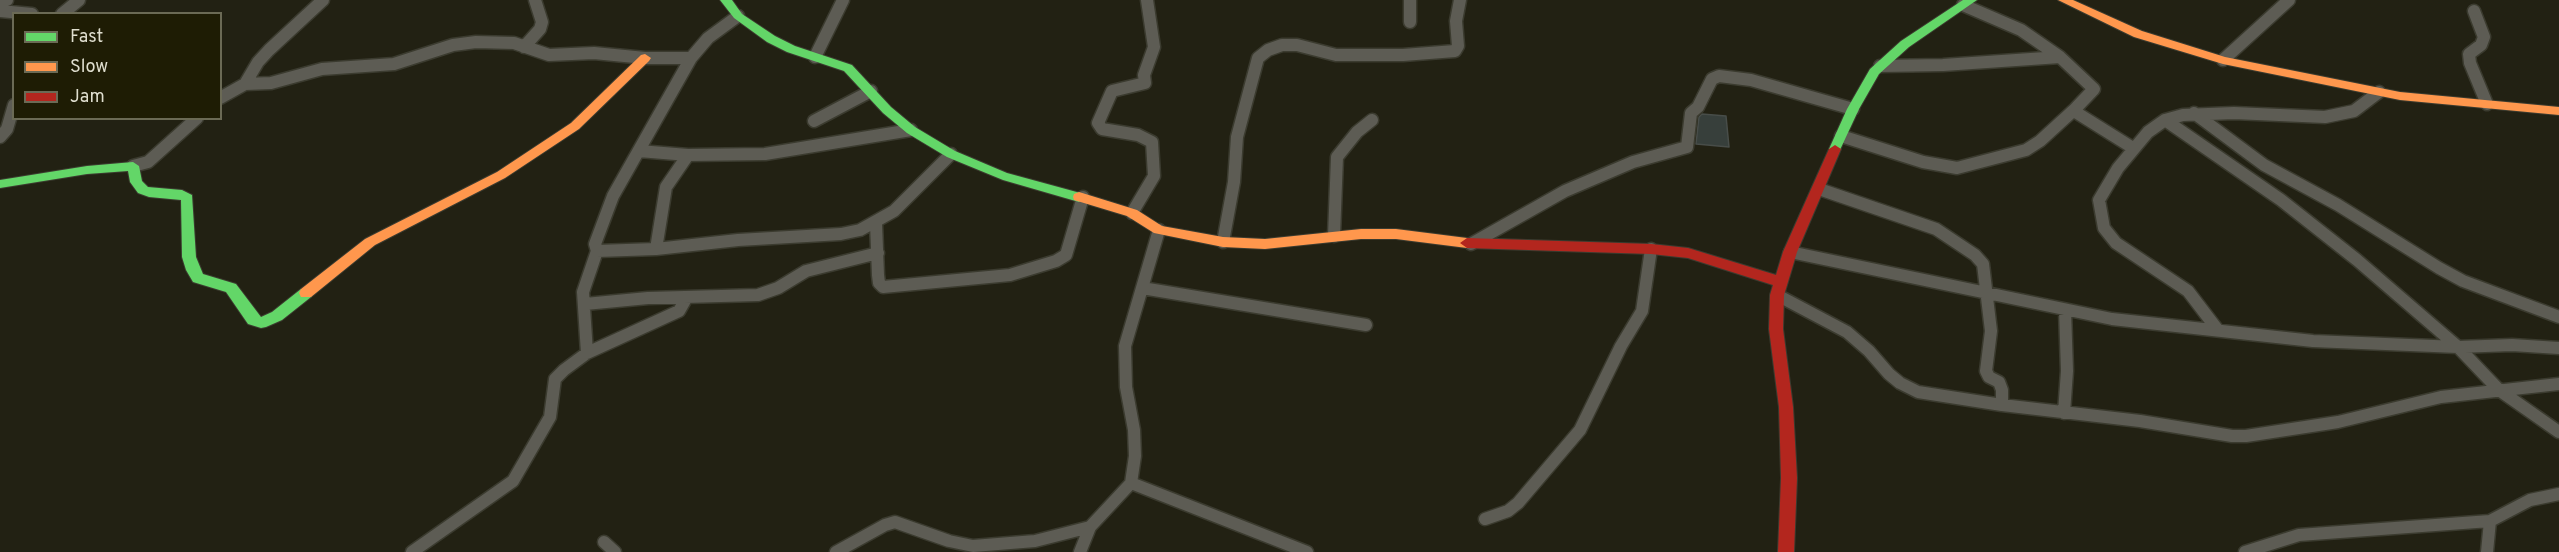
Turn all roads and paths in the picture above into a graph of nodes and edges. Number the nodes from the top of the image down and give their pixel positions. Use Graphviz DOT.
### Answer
graph roads {
  1 [pos="7,0"];
  2 [pos="79,0"];
  3 [pos="323,0"];
  4 [pos="535,0"];
  5 [pos="726,0"];
  6 [pos="843,0"];
  7 [pos="1147,0"];
  8 [pos="1410,0"];
  9 [pos="1460,0"];
  10 [pos="2064,0"];
  11 [pos="2289,0"];
  12 [pos="0,2"];
  13 [pos="1967,3"];
  14 [pos="2474,11"];
  15 [pos="64,12"];
  16 [pos="738,16"];
  17 [pos="1410,22"];
  18 [pos="524,46"];
  19 [pos="815,57"];
  20 [pos="2060,57"];
  21 [pos="645,58"];
  22 [pos="691,58"];
  23 [pos="2223,60"];
  24 [pos="1880,66"];
  25 [pos="245,84"];
  26 [pos="871,91"];
  27 [pos="2379,93"];
  28 [pos="222,97"];
  29 [pos="2487,104"];
  30 [pos="1853,109"];
  31 [pos="2075,109"];
  32 [pos="2559,111"];
  33 [pos="12,112"];
  34 [pos="2194,113"];
  35 [pos="195,120"];
  36 [pos="1372,120"];
  37 [pos="2165,120"];
  38 [pos="814,121"];
  39 [pos="911,130"];
  40 [pos="1841,136"];
  41 [pos="0,137"];
  42 [pos="2133,148"];
  43 [pos="639,151"];
  44 [pos="951,154"];
  45 [pos="688,155"];
  46 [pos="133,166"];
  47 [pos="0,184"];
  48 [pos="1819,189"];
  49 [pos="1083,197"];
  50 [pos="1132,213"];
  51 [pos="876,224"];
  52 [pos="1159,230"];
  53 [pos="1334,236"];
  54 [pos="1223,242"];
  55 [pos="1470,244"];
  56 [pos="656,249"];
  57 [pos="1651,249"];
  58 [pos="597,251"];
  59 [pos="1790,252"];
  60 [pos="878,253"];
  61 [pos="1142,288"];
  62 [pos="1779,289"];
  63 [pos="1986,294"];
  64 [pos="687,297"];
  65 [pos="585,304"];
  66 [pos="2065,310"];
  67 [pos="2559,317"];
  68 [pos="1366,325"];
  69 [pos="2217,329"];
  70 [pos="2458,347"];
  71 [pos="2559,348"];
  72 [pos="587,353"];
  73 [pos="2559,384"];
  74 [pos="2499,390"];
  75 [pos="2002,405"];
  76 [pos="2064,413"];
  77 [pos="2559,432"];
  78 [pos="1131,483"];
  79 [pos="2559,494"];
  80 [pos="1485,519"];
  81 [pos="2490,521"];
  82 [pos="1090,527"];
  83 [pos="412,552"];
  84 [pos="836,552"];
  85 [pos="1080,552"];
  86 [pos="1307,552"];
  87 [pos="1786,552"];
  88 [pos="2245,552"];
  89 [pos="2487,552"];
  1 -- 12 [label="street"];
  2 -- 15 [label="street"];
  3 -- 25 [label="street"];
  4 -- 18 [label="street"];
  5 -- 16 [label="street"];
  6 -- 19 [label="street"];
  7 -- 50 [label="street"];
  8 -- 17 [label="street"];
  9 -- 54 [label="street"];
  10 -- 23 [label="street"];
  11 -- 23 [label="street"];
  13 -- 20 [label="street"];
  13 -- 24 [label="street"];
  14 -- 29 [label="street"];
  16 -- 19 [label="street"];
  16 -- 22 [label="street"];
  18 -- 21 [label="street"];
  18 -- 25 [label="street"];
  19 -- 26 [label="street"];
  20 -- 24 [label="street"];
  20 -- 31 [label="street"];
  21 -- 22 [label="street"];
  21 -- 46 [label="street"];
  22 -- 43 [label="street"];
  23 -- 27 [label="street"];
  24 -- 30 [label="street"];
  25 -- 28 [label="street"];
  26 -- 38 [label="street"];
  26 -- 39 [label="street"];
  27 -- 29 [label="street"];
  27 -- 34 [label="street"];
  29 -- 32 [label="street"];
  30 -- 40 [label="street"];
  30 -- 55 [label="street"];
  31 -- 40 [label="street"];
  31 -- 42 [label="street"];
  33 -- 41 [label="street"];
  34 -- 37 [label="street"];
  34 -- 67 [label="street"];
  35 -- 46 [label="street"];
  36 -- 53 [label="street"];
  37 -- 42 [label="street"];
  37 -- 70 [label="street"];
  39 -- 44 [label="street"];
  39 -- 45 [label="street"];
  40 -- 48 [label="street"];
  42 -- 69 [label="street"];
  43 -- 45 [label="street"];
  43 -- 58 [label="street"];
  44 -- 49 [label="street"];
  44 -- 51 [label="street"];
  45 -- 56 [label="street"];
  46 -- 47 [label="street"];
  48 -- 59 [label="street"];
  48 -- 63 [label="street"];
  49 -- 50 [label="street"];
  49 -- 60 [label="street"];
  50 -- 52 [label="street"];
  51 -- 56 [label="street"];
  51 -- 60 [label="street"];
  52 -- 54 [label="street"];
  52 -- 61 [label="street"];
  53 -- 54 [label="street"];
  53 -- 55 [label="street"];
  55 -- 57 [label="street"];
  56 -- 58 [label="street"];
  57 -- 62 [label="street"];
  57 -- 80 [label="street"];
  58 -- 65 [label="street"];
  59 -- 62 [label="street"];
  59 -- 63 [label="street"];
  60 -- 64 [label="street"];
  61 -- 68 [label="street"];
  61 -- 78 [label="street"];
  62 -- 75 [label="street"];
  62 -- 87 [label="street"];
  63 -- 66 [label="street"];
  63 -- 75 [label="street"];
  64 -- 65 [label="street"];
  64 -- 72 [label="street"];
  65 -- 72 [label="street"];
  66 -- 69 [label="street"];
  66 -- 76 [label="street"];
  69 -- 70 [label="street"];
  70 -- 71 [label="street"];
  70 -- 74 [label="street"];
  72 -- 83 [label="street"];
  73 -- 74 [label="street"];
  74 -- 76 [label="street"];
  74 -- 77 [label="street"];
  75 -- 76 [label="street"];
  78 -- 82 [label="street"];
  78 -- 86 [label="street"];
  79 -- 81 [label="street"];
  81 -- 88 [label="street"];
  81 -- 89 [label="street"];
  82 -- 84 [label="street"];
  82 -- 85 [label="street"];
}
